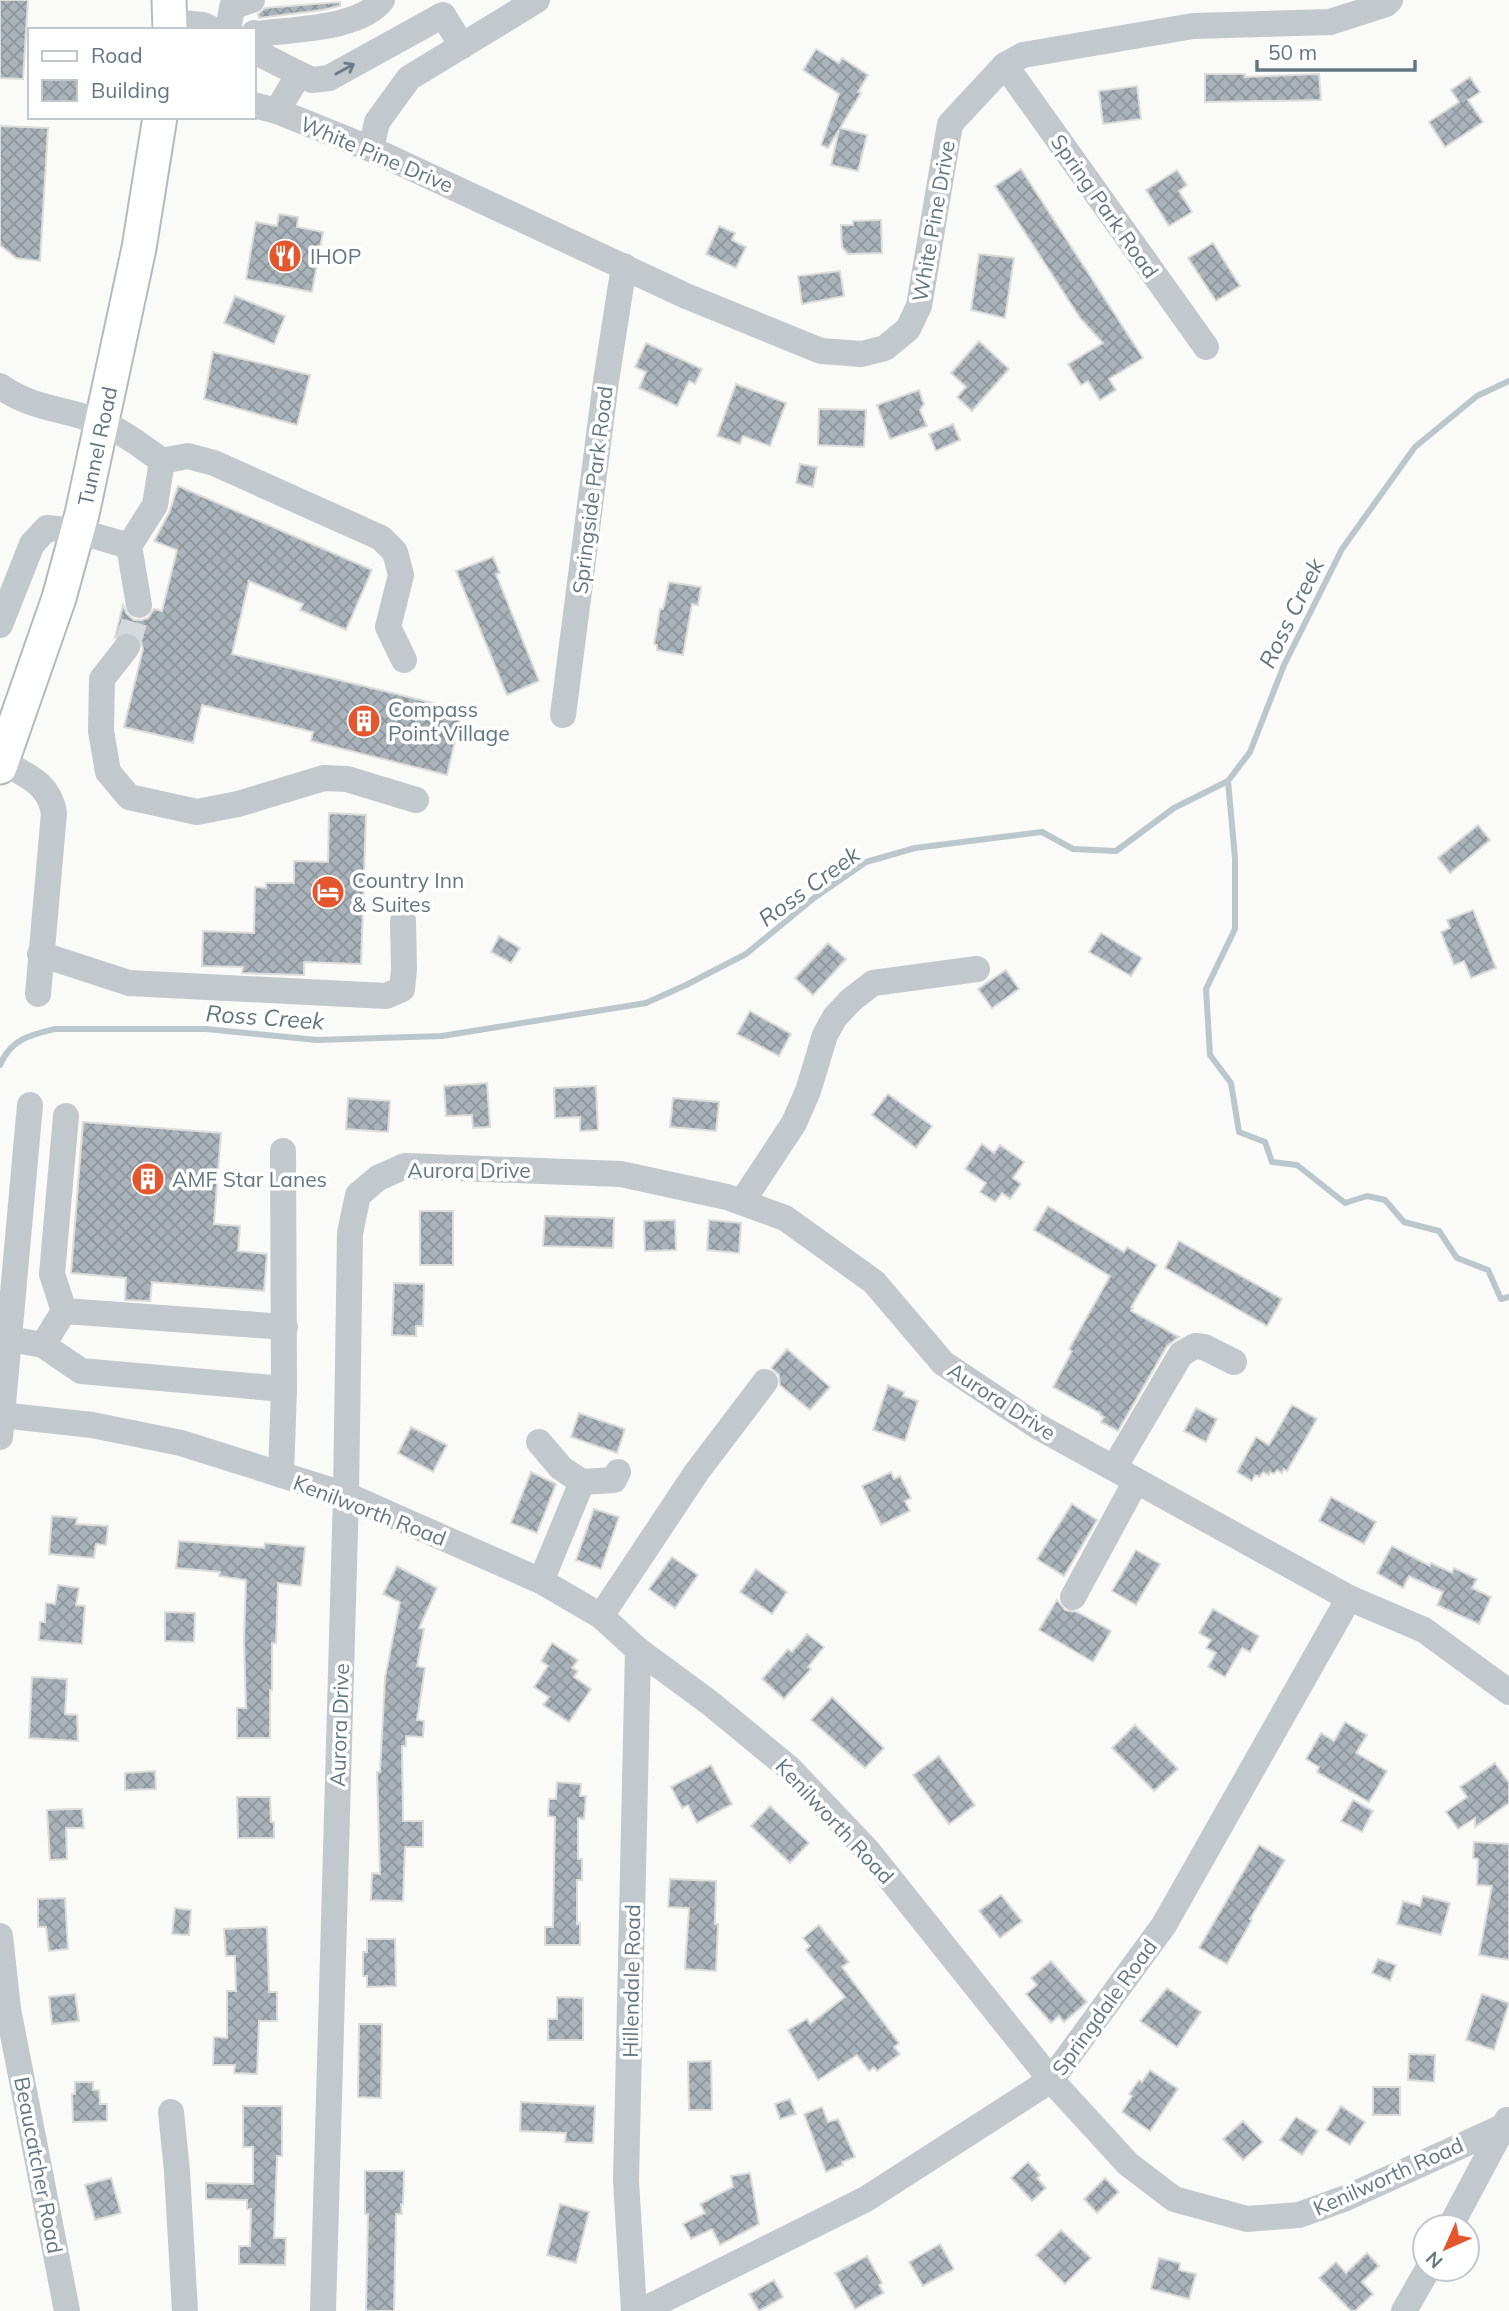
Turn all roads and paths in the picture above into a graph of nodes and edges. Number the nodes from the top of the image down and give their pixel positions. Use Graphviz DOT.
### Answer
graph roads {
  1 [pos="252,0"];
  2 [pos="382,0"];
  3 [pos="537,0"];
  4 [pos="1390,0"];
  5 [pos="444,7"];
  6 [pos="170,17"];
  7 [pos="221,28"];
  8 [pos="233,28"];
  9 [pos="256,34"];
  10 [pos="462,46"];
  11 [pos="256,52"];
  12 [pos="1005,65"];
  13 [pos="299,74"];
  14 [pos="265,108"];
  15 [pos="160,119"];
  16 [pos="371,149"];
  17 [pos="624,266"];
  18 [pos="1206,347"];
  19 [pos="0,386"];
  20 [pos="101,423"];
  21 [pos="162,461"];
  22 [pos="78,531"];
  23 [pos="129,546"];
  24 [pos="139,605"];
  25 [pos="0,625"];
  26 [pos="127,647"];
  27 [pos="404,660"];
  28 [pos="563,715"];
  29 [pos="1,765"];
  30 [pos="416,800"];
  31 [pos="404,921"];
  32 [pos="40,954"];
  33 [pos="978,969"];
  34 [pos="38,994"];
  35 [pos="30,1105"];
  36 [pos="66,1116"];
  37 [pos="282,1151"];
  38 [pos="742,1202"];
  39 [pos="64,1311"];
  40 [pos="285,1327"];
  41 [pos="9,1339"];
  42 [pos="43,1345"];
  43 [pos="1234,1362"];
  44 [pos="765,1382"];
  45 [pos="284,1389"];
  46 [pos="1,1422"];
  47 [pos="539,1442"];
  48 [pos="618,1472"];
  49 [pos="281,1475"];
  50 [pos="1125,1475"];
  51 [pos="582,1482"];
  52 [pos="346,1496"];
  53 [pos="541,1581"];
  54 [pos="1073,1597"];
  55 [pos="1349,1598"];
  56 [pos="601,1616"];
  57 [pos="638,1650"];
  58 [pos="1509,1692"];
  59 [pos="0,1936"];
  60 [pos="1051,2080"];
  61 [pos="171,2112"];
  62 [pos="1508,2124"];
  63 [pos="1458,2213"];
  64 [pos="1420,2283"];
  65 [pos="67,2311"];
  66 [pos="185,2311"];
  67 [pos="323,2311"];
  68 [pos="634,2311"];
  69 [pos="641,2311"];
  70 [pos="1404,2311"];
  1 -- 8 [label="street"];
  2 -- 9 [label="street"];
  3 -- 10 [label="street"];
  4 -- 12 [label="street, White Pine Drive"];
  5 -- 10 [label="street"];
  13 -- 5 [label="street, one-way"];
  6 -- 7 [label="street"];
  10 -- 16 [label="street"];
  11 -- 13 [label="street"];
  12 -- 17 [label="street, White Pine Drive"];
  12 -- 18 [label="street, Spring Park Road"];
  13 -- 14 [label="street"];
  14 -- 16 [label="street, White Pine Drive"];
  15 -- 20 [label="main road, Tunnel Road"];
  16 -- 17 [label="street, White Pine Drive"];
  17 -- 28 [label="street, Springside Park Road"];
  19 -- 20 [label="street"];
  20 -- 21 [label="street"];
  20 -- 22 [label="main road, Tunnel Road"];
  21 -- 23 [label="street"];
  21 -- 27 [label="street"];
  22 -- 23 [label="street"];
  22 -- 25 [label="street"];
  22 -- 29 [label="main road, Tunnel Road"];
  23 -- 24 [label="street"];
  26 -- 30 [label="street"];
  29 -- 32 [label="street"];
  31 -- 32 [label="street"];
  32 -- 34 [label="street"];
  33 -- 38 [label="street"];
  35 -- 41 [label="street"];
  36 -- 39 [label="street"];
  37 -- 40 [label="street"];
  38 -- 50 [label="street, Aurora Drive"];
  38 -- 52 [label="street, Aurora Drive"];
  39 -- 40 [label="street"];
  39 -- 42 [label="street"];
  40 -- 45 [label="street"];
  41 -- 42 [label="street"];
  41 -- 46 [label="street"];
  42 -- 45 [label="street"];
  43 -- 50 [label="street"];
  44 -- 56 [label="street"];
  45 -- 49 [label="street"];
  46 -- 49 [label="street, Kenilworth Road"];
  47 -- 51 [label="street"];
  48 -- 51 [label="street"];
  49 -- 52 [label="street, Kenilworth Road"];
  50 -- 54 [label="street"];
  50 -- 55 [label="street, Aurora Drive"];
  51 -- 53 [label="street"];
  52 -- 53 [label="street, Kenilworth Road"];
  52 -- 67 [label="street, Aurora Drive"];
  53 -- 56 [label="street, Kenilworth Road"];
  55 -- 58 [label="street, Aurora Drive"];
  55 -- 60 [label="street, Springdale Road"];
  56 -- 57 [label="street, Kenilworth Road"];
  57 -- 60 [label="street, Kenilworth Road"];
  57 -- 68 [label="street, Hillendale Road"];
  59 -- 65 [label="street, Beaucatcher Road"];
  60 -- 62 [label="street, Kenilworth Road"];
  60 -- 69 [label="street, Springdale Road"];
  61 -- 66 [label="street"];
  62 -- 63 [label="street"];
  64 -- 70 [label="street"];
}
